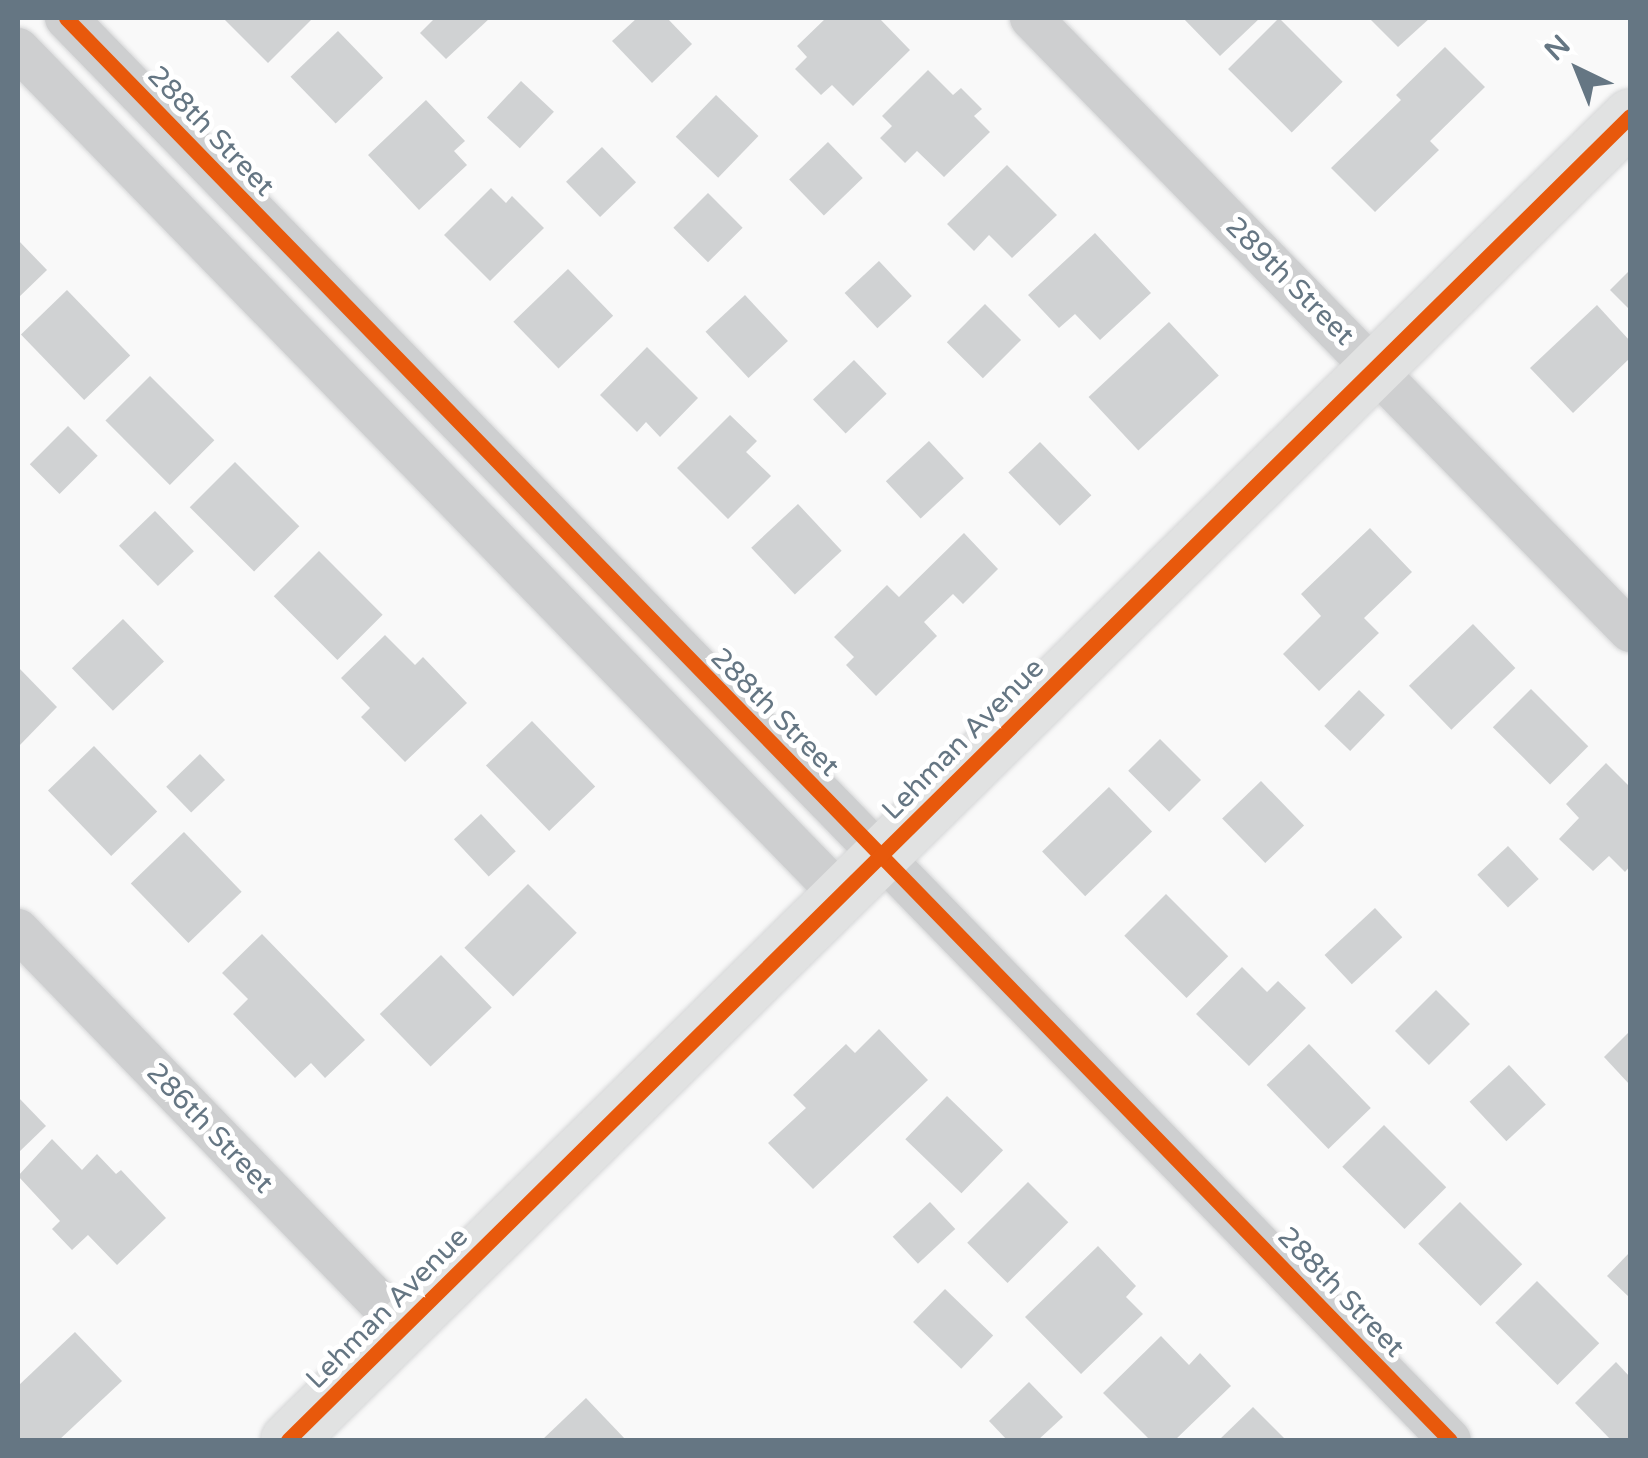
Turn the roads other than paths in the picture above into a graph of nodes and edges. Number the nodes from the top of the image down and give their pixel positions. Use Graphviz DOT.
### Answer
graph roads {
  1 [pos="66,18"];
  2 [pos="1031,18"];
  3 [pos="18,48"];
  4 [pos="1630,116"];
  5 [pos="1376,368"];
  6 [pos="1630,631"];
  7 [pos="882,854"];
  8 [pos="841,895"];
  9 [pos="18,930"];
  10 [pos="403,1327"];
  11 [pos="288,1440"];
  12 [pos="1450,1440"];
  1 -- 7 [label="street, 288th Street"];
  2 -- 5 [label="street, 289th Street"];
  3 -- 8 [label="street"];
  4 -- 5 [label="street, Lehman Avenue"];
  5 -- 6 [label="street, 289th Street"];
  5 -- 7 [label="street, Lehman Avenue"];
  7 -- 8 [label="street, Lehman Avenue"];
  7 -- 12 [label="street, 288th Street"];
  8 -- 10 [label="street, Lehman Avenue"];
  9 -- 10 [label="street, 286th Street"];
  10 -- 11 [label="street, Lehman Avenue"];
}
